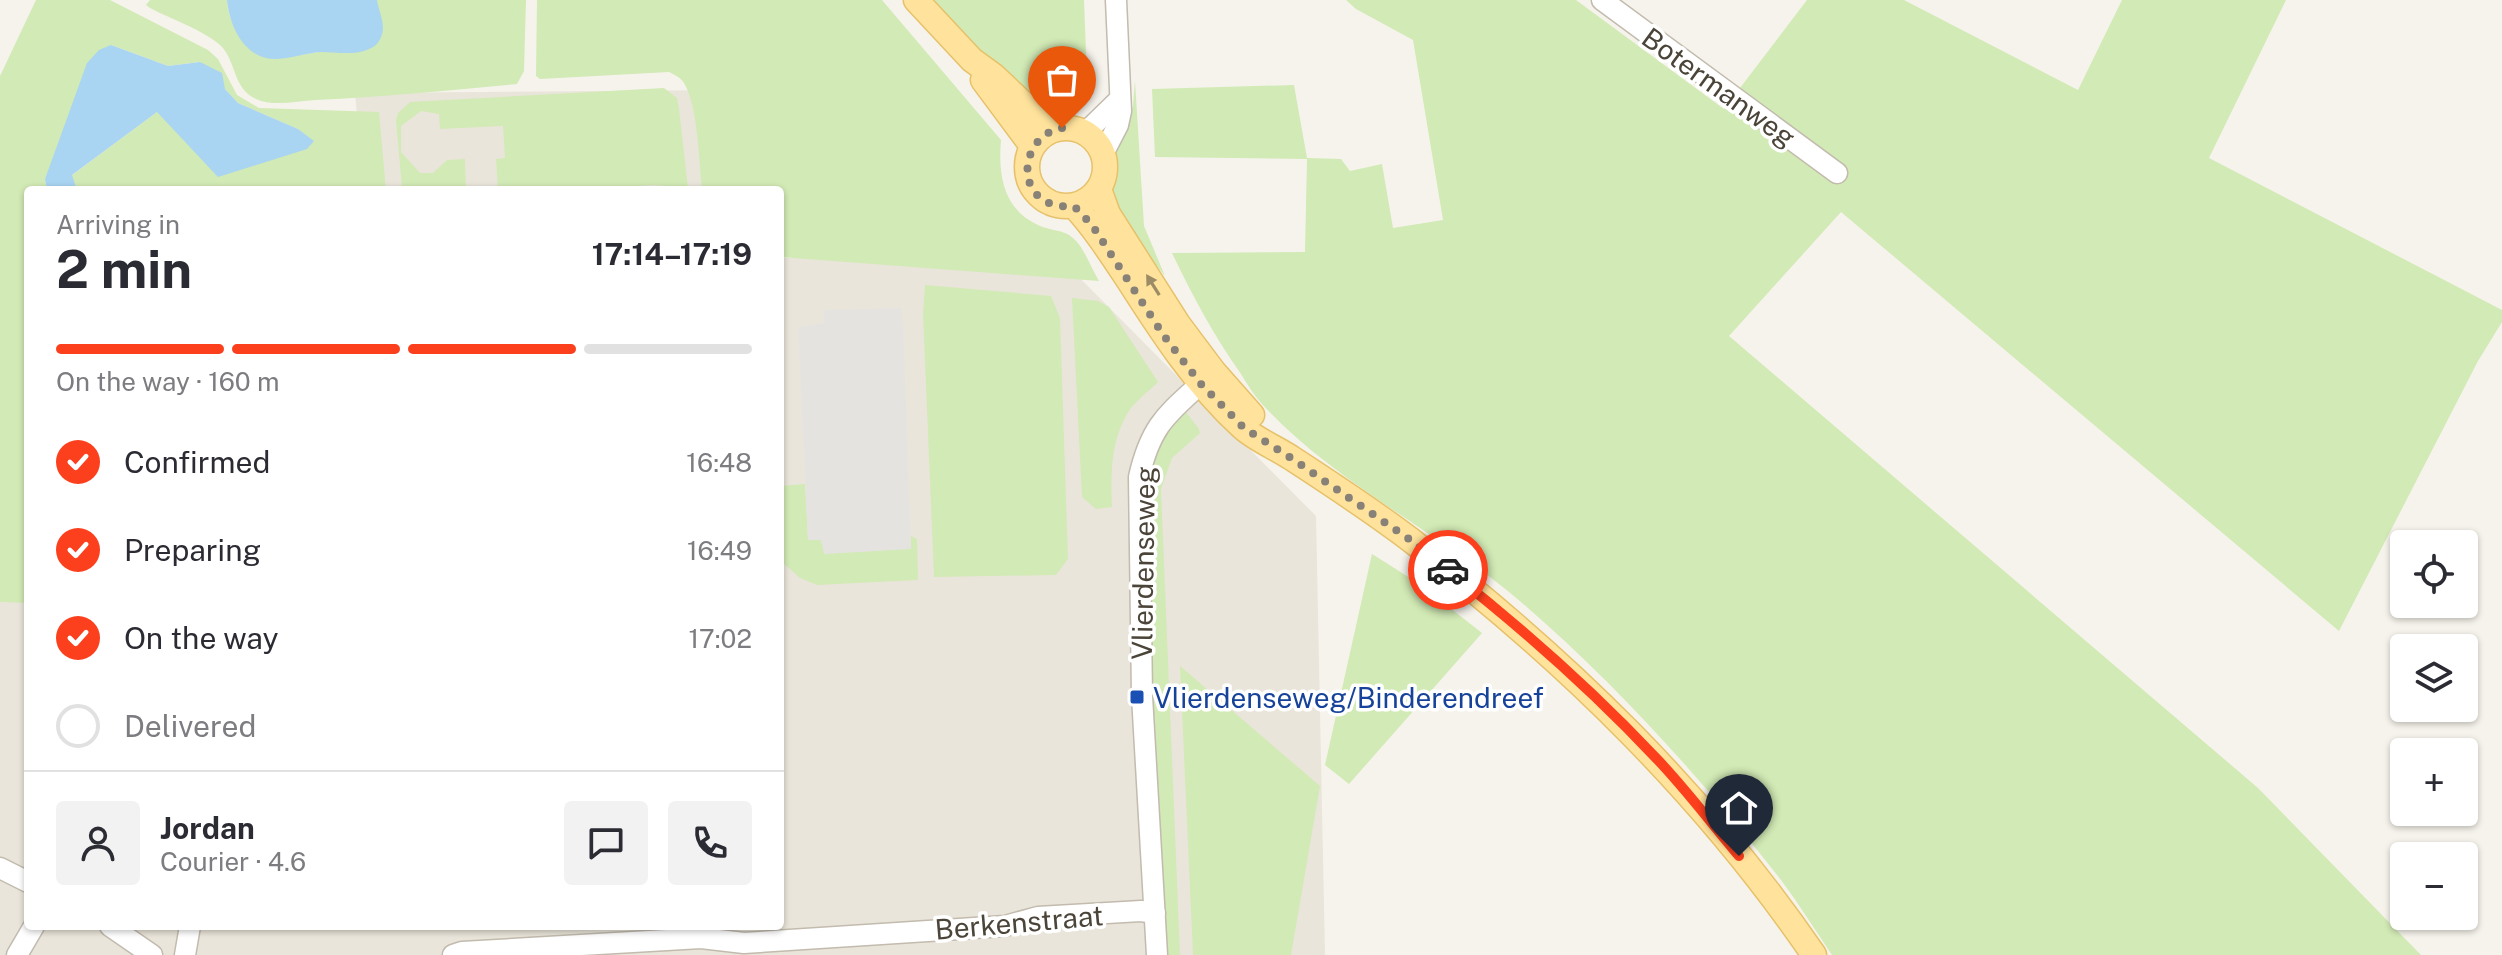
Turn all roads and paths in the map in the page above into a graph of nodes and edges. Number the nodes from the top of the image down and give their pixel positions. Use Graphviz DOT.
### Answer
graph roads {
  1 [pos="916,0"];
  2 [pos="1116,0"];
  3 [pos="1602,0"];
  4 [pos="972,60"];
  5 [pos="1120,99"];
  6 [pos="1054,129"];
  7 [pos="1085,133"];
  8 [pos="1032,146"];
  9 [pos="1103,154"];
  10 [pos="1837,173"];
  11 [pos="1099,189"];
  12 [pos="1074,206"];
  13 [pos="1207,378"];
  14 [pos="0,868"];
  15 [pos="24,880"];
  16 [pos="1155,913"];
  17 [pos="32,930"];
  18 [pos="116,930"];
  19 [pos="189,930"];
  20 [pos="17,955"];
  21 [pos="152,955"];
  22 [pos="185,955"];
  23 [pos="453,955"];
  24 [pos="1157,955"];
  25 [pos="1814,955"];
  1 -- 4 [label="main road"];
  2 -- 5 [label="street"];
  3 -- 10 [label="street, Botermanweg"];
  4 -- 6 [label="main road"];
  4 -- 8 [label="main road"];
  5 -- 7 [label="street"];
  5 -- 9 [label="street"];
  6 -- 7 [label="main road"];
  6 -- 8 [label="main road"];
  7 -- 9 [label="main road"];
  8 -- 12 [label="main road"];
  9 -- 11 [label="main road"];
  11 -- 12 [label="main road"];
  13 -- 11 [label="main road, one-way"];
  12 -- 13 [label="main road"];
  13 -- 16 [label="street, Vlierdenseweg"];
  13 -- 25 [label="main road"];
  14 -- 15 [label="street"];
  16 -- 23 [label="street, Berkenstraat"];
  16 -- 24 [label="street, Vlierdenseweg"];
  17 -- 20 [label="street"];
  18 -- 21 [label="street"];
  19 -- 22 [label="street"];
}
